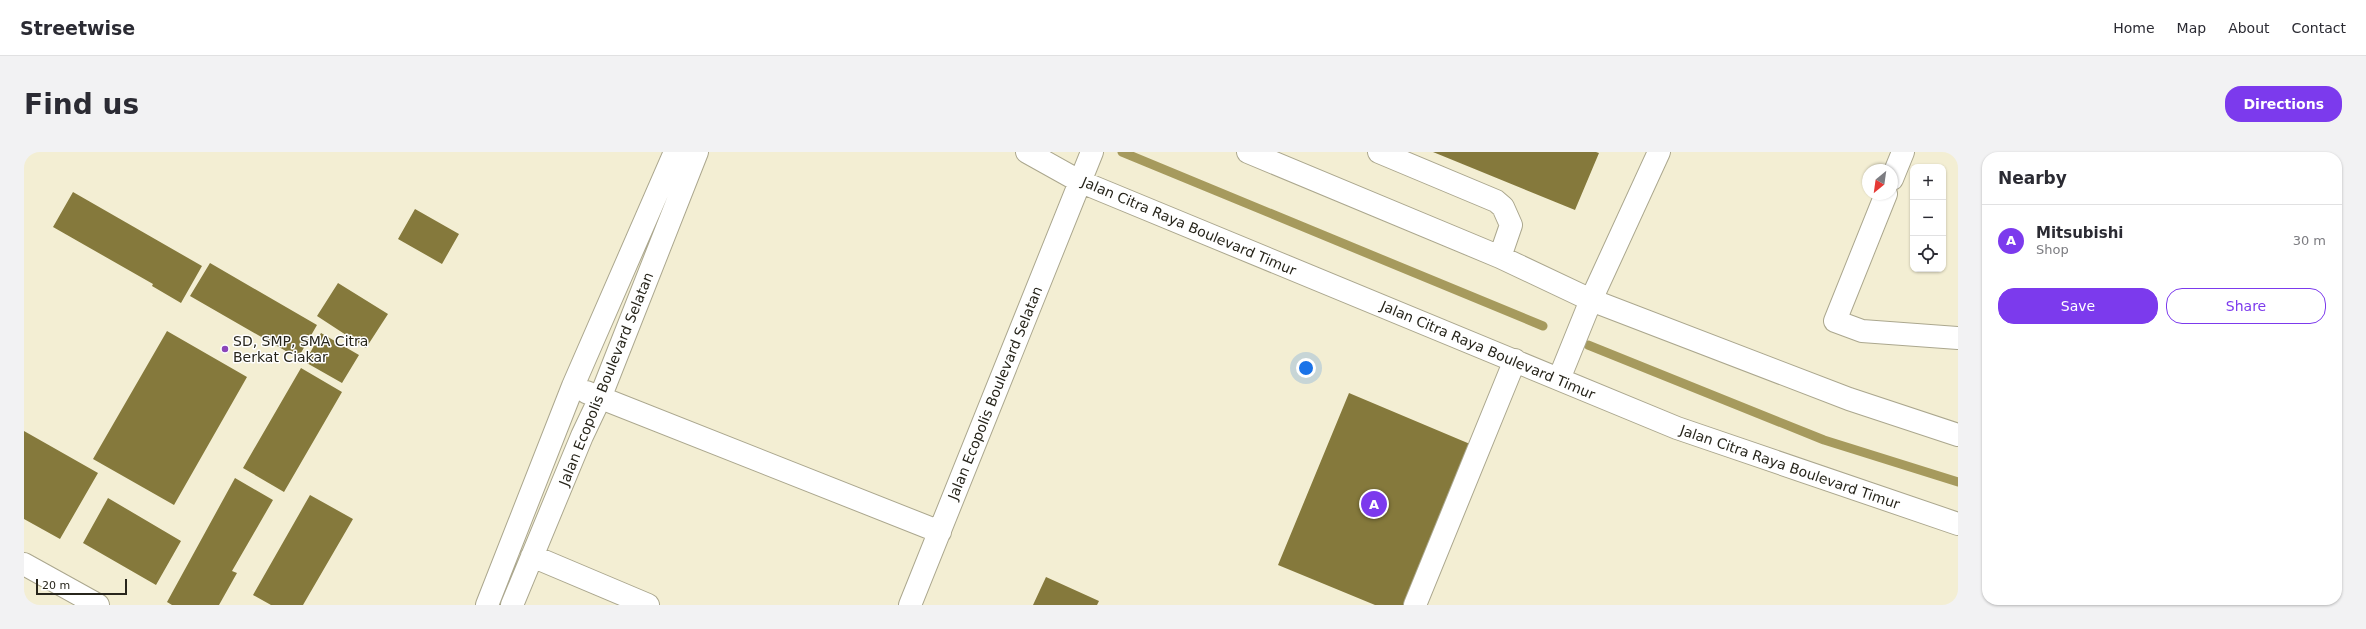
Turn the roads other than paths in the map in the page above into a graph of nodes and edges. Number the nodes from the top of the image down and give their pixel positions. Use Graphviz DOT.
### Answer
graph roads {
  1 [pos="675,152"];
  2 [pos="697,152"];
  3 [pos="1027,152"];
  4 [pos="1248,152"];
  5 [pos="1378,152"];
  6 [pos="1660,152"];
  7 [pos="1903,152"];
  8 [pos="1898,164"];
  9 [pos="1086,166"];
  10 [pos="1884,200"];
  11 [pos="1500,257"];
  12 [pos="1591,300"];
  13 [pos="1958,338"];
  14 [pos="1515,360"];
  15 [pos="1562,372"];
  16 [pos="573,386"];
  17 [pos="609,401"];
  18 [pos="1958,435"];
  19 [pos="1958,524"];
  20 [pos="940,532"];
  21 [pos="539,559"];
  22 [pos="24,564"];
  23 [pos="98,605"];
  24 [pos="487,605"];
  25 [pos="512,605"];
  26 [pos="648,605"];
  27 [pos="910,605"];
  28 [pos="1415,605"];
  1 -- 16 [label="street"];
  2 -- 17 [label="street, Jalan Ecopolis Boulevard Selatan"];
  3 -- 9 [label="street, Jalan Citra Raya Boulevard Timur"];
  4 -- 11 [label="street"];
  5 -- 11 [label="street"];
  6 -- 12 [label="street"];
  7 -- 8 [label="street"];
  9 -- 14 [label="street, Jalan Citra Raya Boulevard Timur"];
  9 -- 20 [label="street, Jalan Ecopolis Boulevard Selatan"];
  10 -- 13 [label="street"];
  11 -- 12 [label="street"];
  12 -- 15 [label="street"];
  12 -- 18 [label="street"];
  14 -- 15 [label="street, Jalan Citra Raya Boulevard Timur"];
  14 -- 28 [label="street"];
  15 -- 19 [label="street, Jalan Citra Raya Boulevard Timur"];
  16 -- 17 [label="street"];
  16 -- 24 [label="street"];
  17 -- 20 [label="street"];
  17 -- 21 [label="street, Jalan Ecopolis Boulevard Selatan"];
  20 -- 27 [label="street, Jalan Ecopolis Boulevard Selatan"];
  21 -- 25 [label="street, Jalan Ecopolis Boulevard Selatan"];
  21 -- 26 [label="street"];
  22 -- 23 [label="street"];
}
